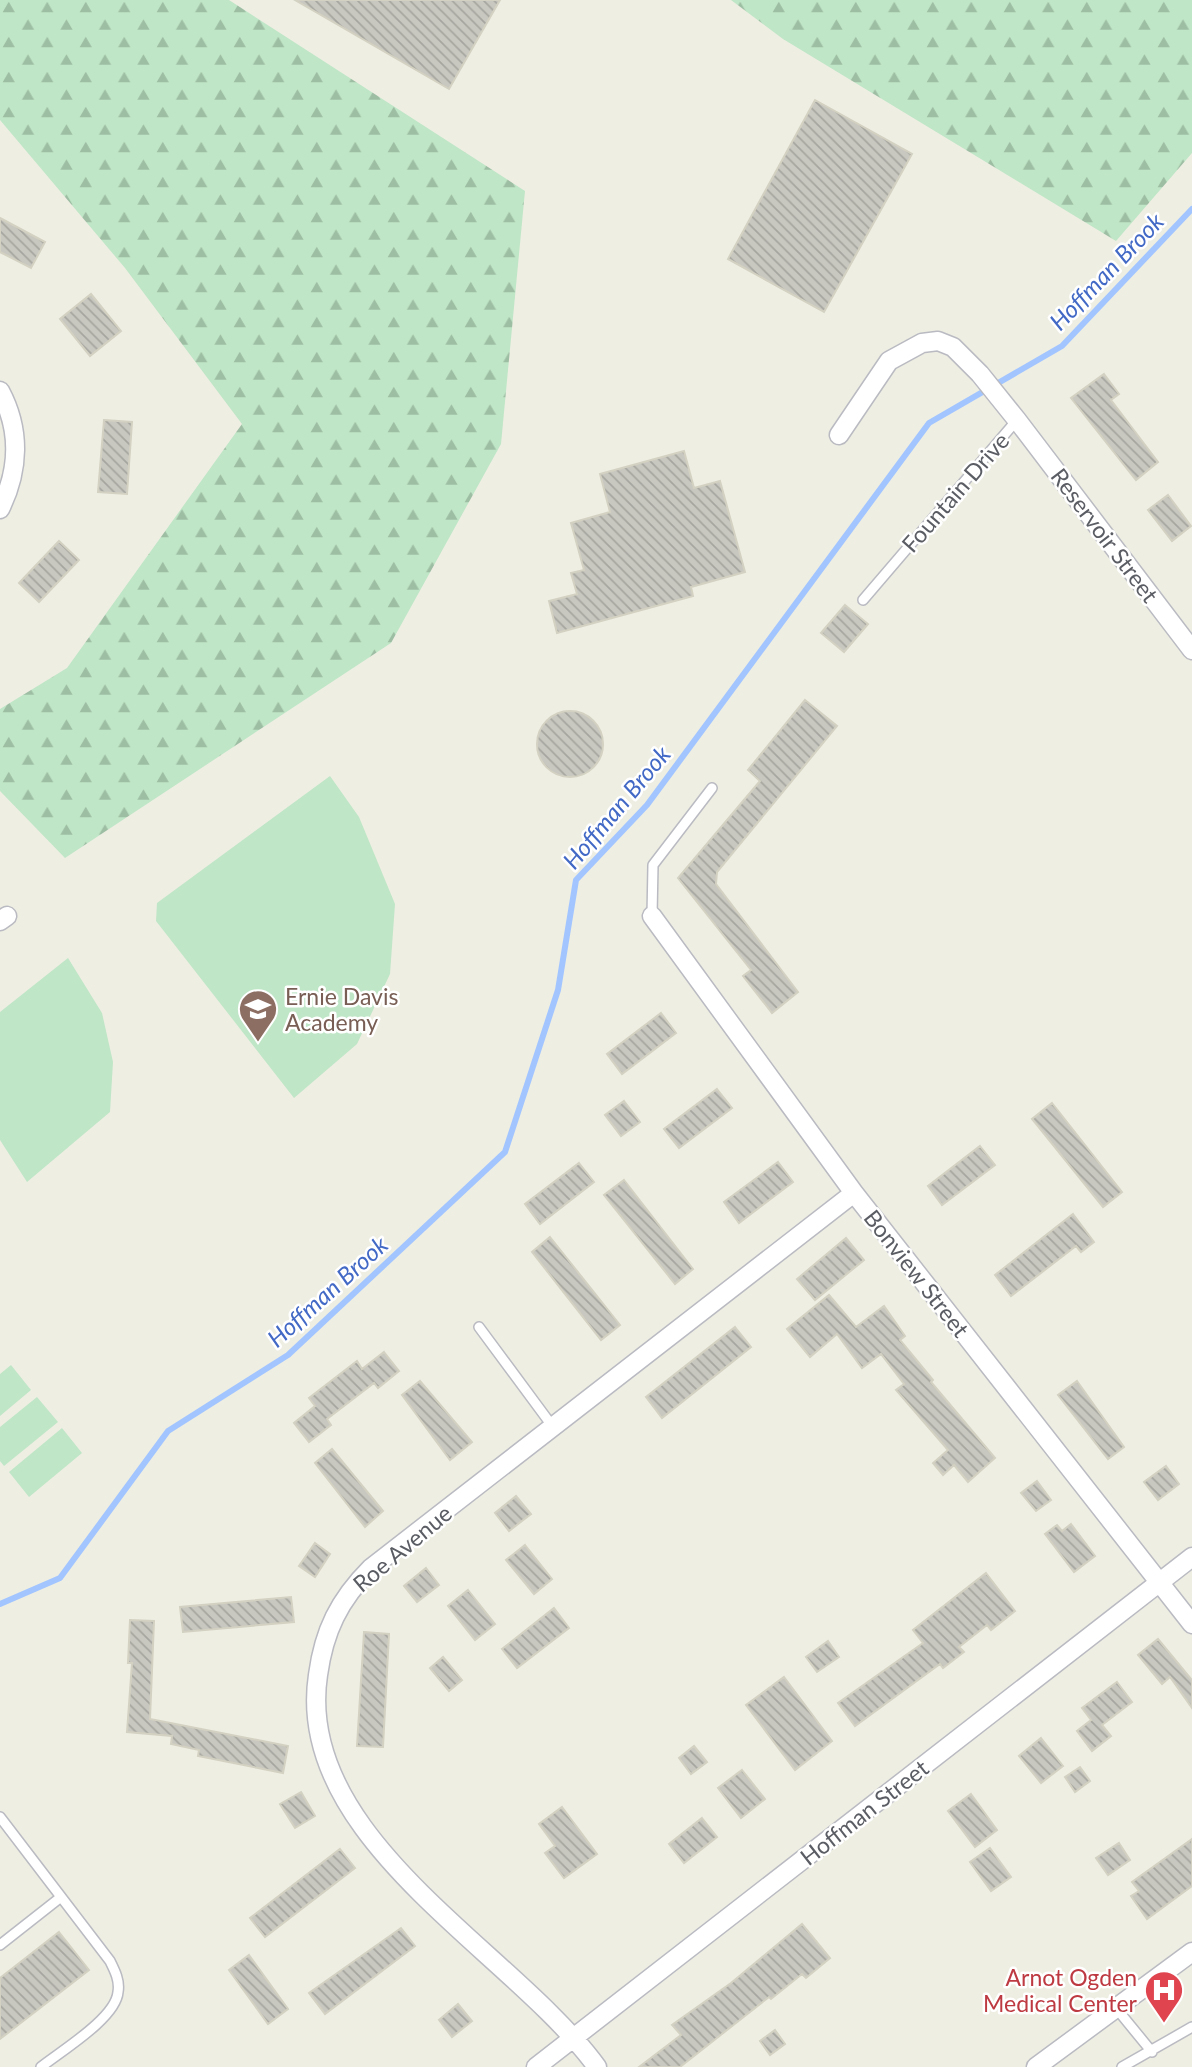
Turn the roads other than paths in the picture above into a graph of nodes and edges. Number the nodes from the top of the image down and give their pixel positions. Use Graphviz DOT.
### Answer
graph roads {
  1 [pos="0,391"];
  2 [pos="1017,421"];
  3 [pos="839,435"];
  4 [pos="0,509"];
  5 [pos="863,600"];
  6 [pos="1192,650"];
  7 [pos="712,788"];
  8 [pos="652,916"];
  9 [pos="855,1193"];
  10 [pos="479,1327"];
  11 [pos="553,1427"];
  12 [pos="1192,1557"];
  13 [pos="1160,1583"];
  14 [pos="1192,1624"];
  15 [pos="0,1817"];
  16 [pos="61,1897"];
  17 [pos="0,1945"];
  18 [pos="1192,1952"];
  19 [pos="1116,2008"];
  20 [pos="1192,2027"];
  21 [pos="575,2037"];
  22 [pos="1152,2052"];
  23 [pos="41,2067"];
  24 [pos="536,2067"];
  25 [pos="597,2067"];
  26 [pos="1036,2067"];
  27 [pos="1122,2067"];
  1 -- 4 [label="street"];
  2 -- 3 [label="street, Fountain Drive"];
  2 -- 5 [label="lane, Fountain Drive"];
  2 -- 6 [label="street, Reservoir Street"];
  7 -- 8 [label="lane"];
  8 -- 9 [label="street, Bonview Street"];
  9 -- 11 [label="street, Roe Avenue"];
  9 -- 13 [label="street, Bonview Street"];
  10 -- 11 [label="lane"];
  11 -- 21 [label="street, Roe Avenue"];
  12 -- 13 [label="street, Hoffman Street"];
  13 -- 14 [label="street, Bonview Street"];
  13 -- 21 [label="street, Hoffman Street"];
  15 -- 16 [label="lane"];
  16 -- 17 [label="lane"];
  16 -- 23 [label="lane"];
  18 -- 19 [label="street"];
  19 -- 22 [label="lane"];
  19 -- 26 [label="street"];
  20 -- 22 [label="lane"];
  21 -- 24 [label="street, Hoffman Street"];
  21 -- 25 [label="street, Roe Avenue"];
  22 -- 27 [label="lane"];
}
